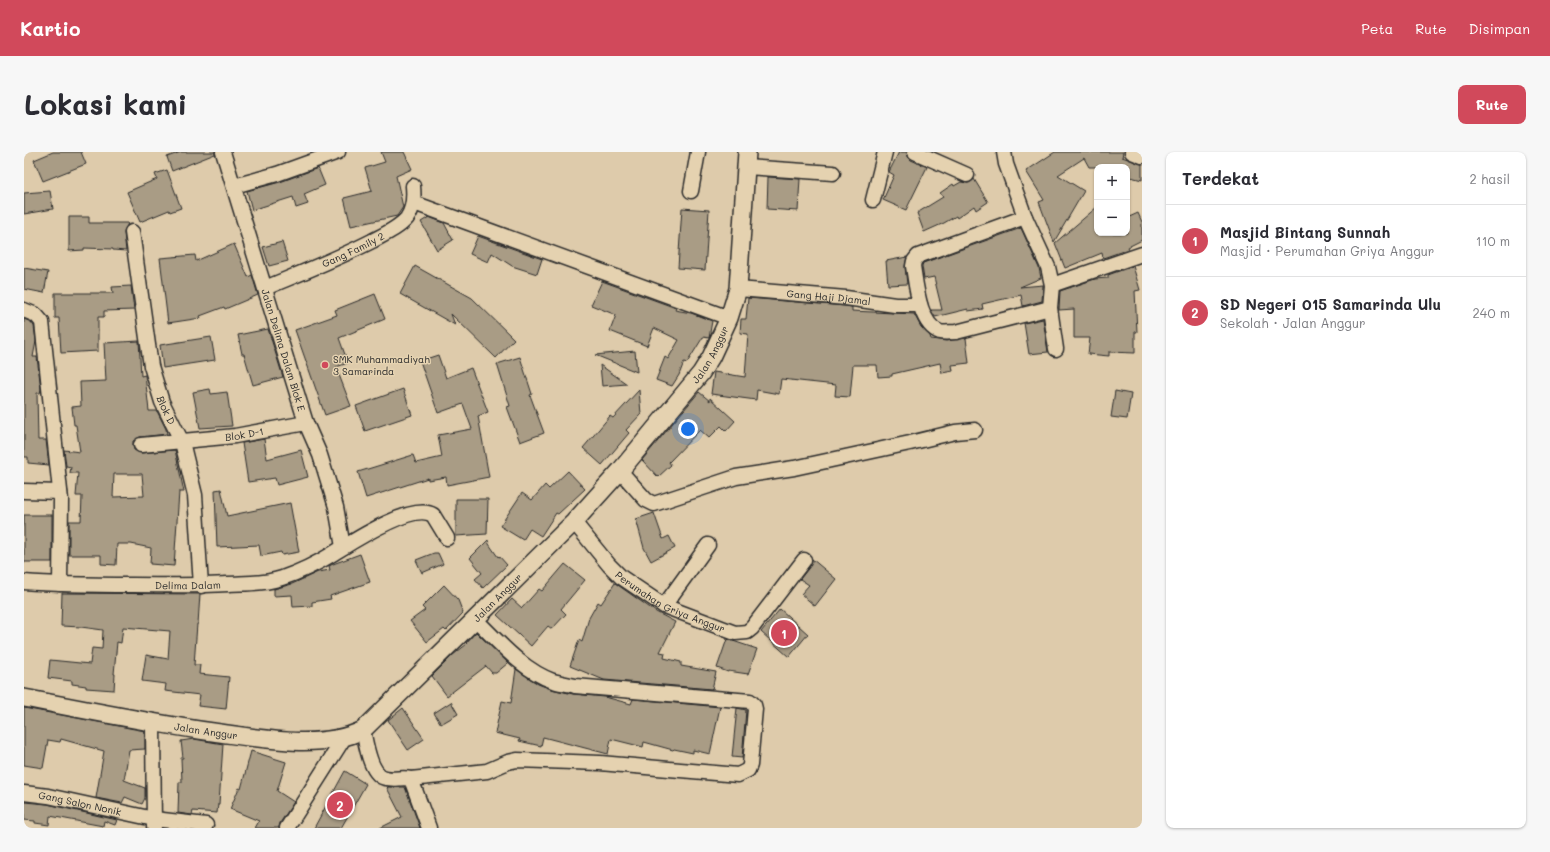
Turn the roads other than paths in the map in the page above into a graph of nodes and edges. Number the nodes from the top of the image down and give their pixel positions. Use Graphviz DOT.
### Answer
graph roads {
  1 [pos="223,152"];
  2 [pos="338,152"];
  3 [pos="698,152"];
  4 [pos="885,152"];
  5 [pos="915,152"];
  6 [pos="1004,152"];
  7 [pos="1132,152"];
  8 [pos="1142,156"];
  9 [pos="746,159"];
  10 [pos="833,173"];
  11 [pos="968,175"];
  12 [pos="234,186"];
  13 [pos="413,186"];
  14 [pos="691,191"];
  15 [pos="873,200"];
  16 [pos="414,203"];
  17 [pos="1026,217"];
  18 [pos="132,232"];
  19 [pos="1142,254"];
  20 [pos="1052,285"];
  21 [pos="265,288"];
  22 [pos="738,289"];
  23 [pos="920,305"];
  24 [pos="1050,308"];
  25 [pos="24,310"];
  26 [pos="729,318"];
  27 [pos="1056,349"];
  28 [pos="306,423"];
  29 [pos="975,430"];
  30 [pos="182,442"];
  31 [pos="141,445"];
  32 [pos="620,471"];
  33 [pos="24,491"];
  34 [pos="60,492"];
  35 [pos="574,522"];
  36 [pos="447,538"];
  37 [pos="708,545"];
  38 [pos="343,547"];
  39 [pos="804,560"];
  40 [pos="24,582"];
  41 [pos="60,584"];
  42 [pos="201,586"];
  43 [pos="664,606"];
  44 [pos="475,619"];
  45 [pos="24,698"];
  46 [pos="153,723"];
  47 [pos="363,730"];
  48 [pos="344,738"];
  49 [pos="411,779"];
  50 [pos="24,793"];
  51 [pos="154,824"];
  52 [pos="206,825"];
  53 [pos="287,828"];
  54 [pos="429,828"];
  1 -- 12 [label="street, Jalan Delima Dalam Blok E"];
  2 -- 12 [label="street"];
  3 -- 14 [label="street"];
  4 -- 15 [label="street"];
  5 -- 11 [label="street"];
  6 -- 17 [label="street"];
  7 -- 8 [label="street"];
  9 -- 10 [label="street"];
  9 -- 22 [label="street, Jalan Anggur"];
  12 -- 21 [label="street, Jalan Delima Dalam Blok E"];
  13 -- 16 [label="street"];
  16 -- 21 [label="street, Gang Family 2"];
  16 -- 26 [label="street"];
  17 -- 20 [label="street"];
  17 -- 23 [label="street"];
  18 -- 30 [label="street, Blok D"];
  19 -- 20 [label="street"];
  20 -- 24 [label="street"];
  21 -- 28 [label="street, Jalan Delima Dalam Blok E"];
  22 -- 23 [label="street, Gang Haji Djamal"];
  22 -- 26 [label="street, Jalan Anggur"];
  23 -- 24 [label="street"];
  24 -- 27 [label="street"];
  25 -- 34 [label="street"];
  26 -- 32 [label="street, Jalan Anggur"];
  28 -- 30 [label="street, Blok D-1"];
  28 -- 38 [label="street, Jalan Delima Dalam Blok E"];
  29 -- 32 [label="street"];
  30 -- 31 [label="street, Blok D-1"];
  30 -- 42 [label="street, Blok D"];
  32 -- 35 [label="street, Jalan Anggur"];
  33 -- 34 [label="street"];
  34 -- 41 [label="street"];
  35 -- 43 [label="street, Perumahan Griya Anggur"];
  35 -- 44 [label="street, Jalan Anggur"];
  36 -- 38 [label="street, Delima Dalam"];
  37 -- 43 [label="street"];
  38 -- 42 [label="street, Delima Dalam"];
  39 -- 43 [label="street, Perumahan Griya Anggur"];
  40 -- 41 [label="street, Delima Dalam"];
  41 -- 42 [label="street, Delima Dalam"];
  44 -- 47 [label="street, Jalan Anggur"];
  44 -- 49 [label="street"];
  45 -- 46 [label="street, Jalan Anggur"];
  46 -- 48 [label="street, Jalan Anggur"];
  46 -- 51 [label="street"];
  47 -- 48 [label="street, Jalan Anggur"];
  47 -- 49 [label="street"];
  48 -- 53 [label="street"];
  49 -- 54 [label="street"];
  50 -- 51 [label="street, Gang Salon Nonik"];
  51 -- 52 [label="street, Gang Salon Nonik"];
}
